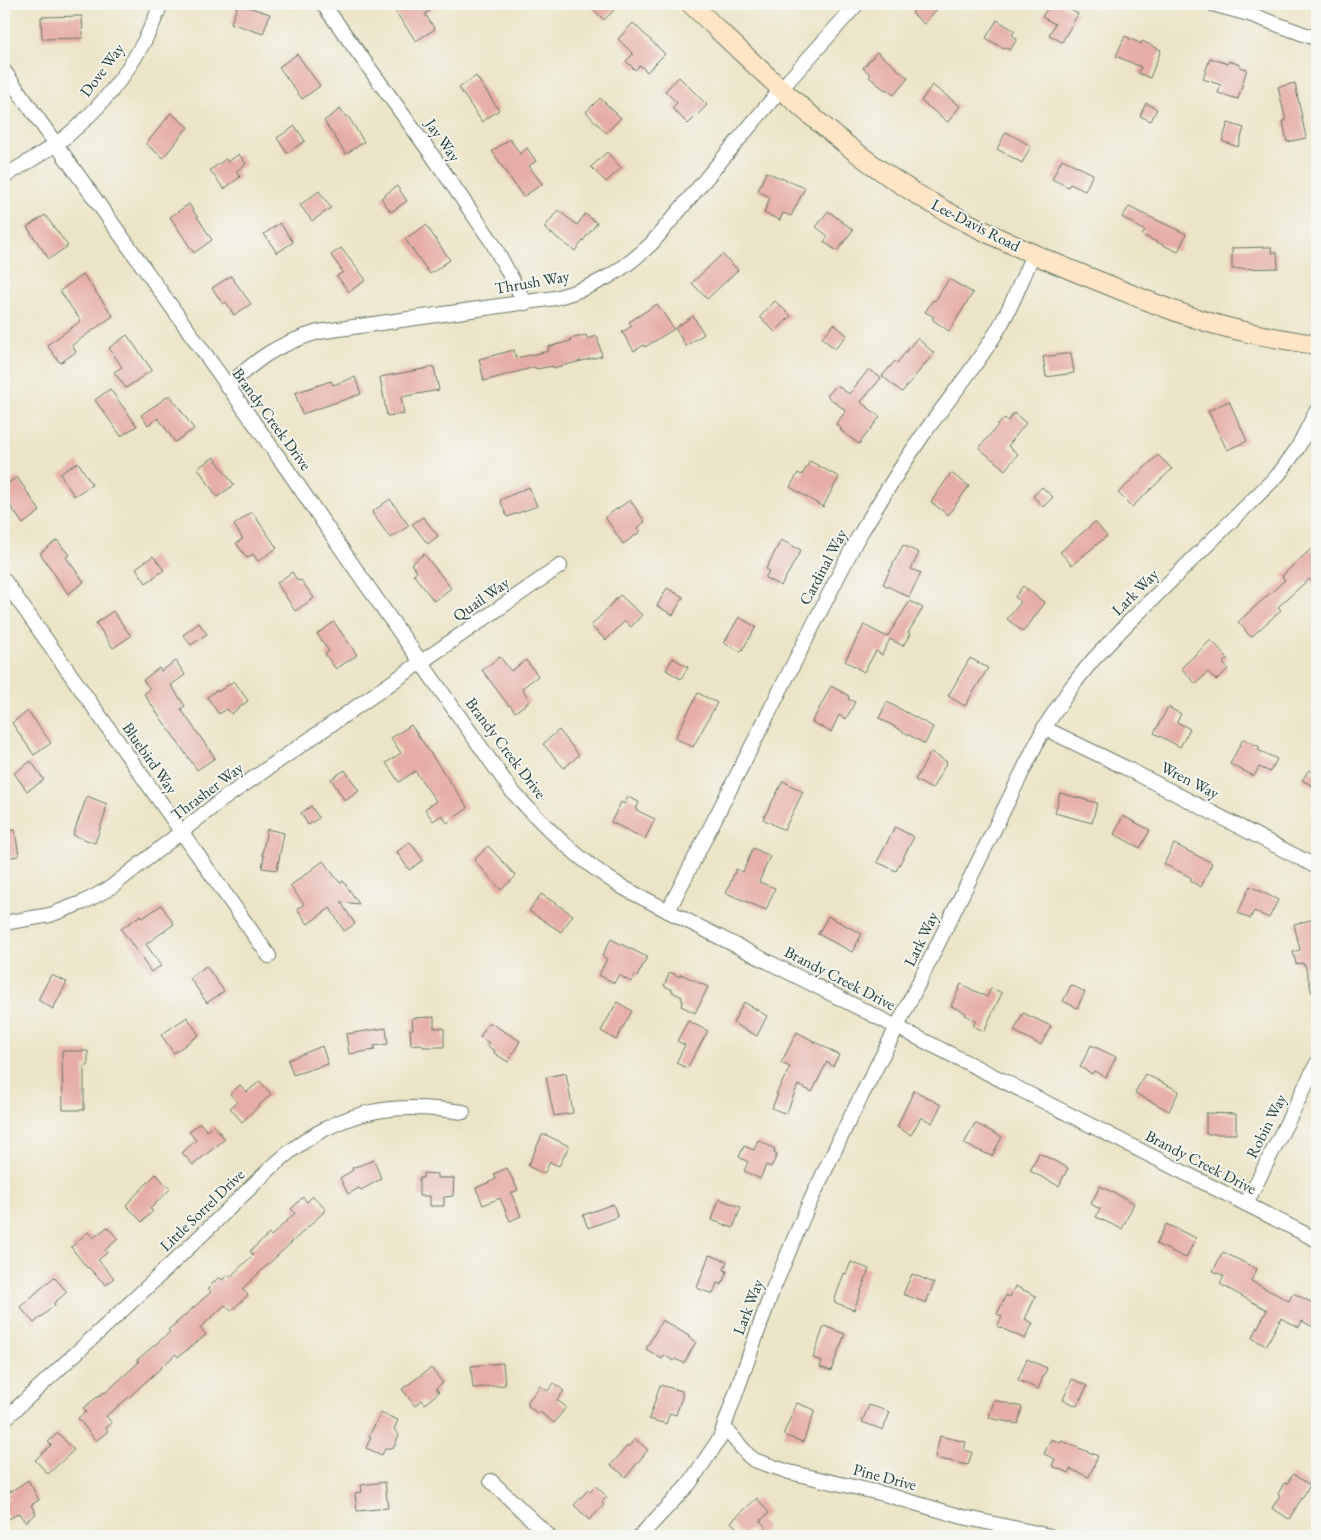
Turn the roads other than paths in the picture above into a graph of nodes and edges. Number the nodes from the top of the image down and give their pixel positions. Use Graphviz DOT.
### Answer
graph roads {
  1 [pos="161,4"];
  2 [pos="324,4"];
  3 [pos="691,4"];
  4 [pos="857,4"];
  5 [pos="1212,4"];
  6 [pos="1317,40"];
  7 [pos="4,71"];
  8 [pos="781,89"];
  9 [pos="55,144"];
  10 [pos="4,177"];
  11 [pos="1033,254"];
  12 [pos="525,303"];
  13 [pos="1317,345"];
  14 [pos="227,387"];
  15 [pos="1317,410"];
  16 [pos="560,566"];
  17 [pos="4,580"];
  18 [pos="421,662"];
  19 [pos="1044,728"];
  20 [pos="181,832"];
  21 [pos="1317,867"];
  22 [pos="668,911"];
  23 [pos="4,923"];
  24 [pos="269,956"];
  25 [pos="897,1027"];
  26 [pos="1317,1063"];
  27 [pos="463,1112"];
  28 [pos="1246,1204"];
  29 [pos="1317,1240"];
  30 [pos="4,1420"];
  31 [pos="724,1427"];
  32 [pos="491,1481"];
  33 [pos="549,1536"];
  34 [pos="640,1536"];
  35 [pos="1050,1536"];
  1 -- 9 [label="street, Dove Way"];
  2 -- 12 [label="street, Jay Way"];
  3 -- 8 [label="main road, Lee-Davis Road"];
  4 -- 8 [label="street, Thrush Way"];
  5 -- 6 [label="street"];
  7 -- 9 [label="street, Brandy Creek Drive"];
  8 -- 11 [label="main road, Lee-Davis Road"];
  8 -- 12 [label="street, Thrush Way"];
  9 -- 10 [label="street, Dove Way"];
  9 -- 14 [label="street, Brandy Creek Drive"];
  11 -- 13 [label="main road, Lee-Davis Road"];
  11 -- 22 [label="street, Cardinal Way"];
  12 -- 14 [label="street, Thrush Way"];
  14 -- 18 [label="street, Brandy Creek Drive"];
  15 -- 19 [label="street, Lark Way"];
  16 -- 18 [label="street, Quail Way"];
  17 -- 20 [label="street, Bluebird Way"];
  18 -- 20 [label="street, Thrasher Way"];
  18 -- 22 [label="street, Brandy Creek Drive"];
  19 -- 21 [label="street, Wren Way"];
  19 -- 25 [label="street, Lark Way"];
  20 -- 23 [label="street, Thrasher Way"];
  20 -- 24 [label="street, Bluebird Way"];
  22 -- 25 [label="street, Brandy Creek Drive"];
  25 -- 28 [label="street, Brandy Creek Drive"];
  25 -- 31 [label="street, Lark Way"];
  26 -- 28 [label="street, Robin Way"];
  27 -- 30 [label="street, Little Sorrel Drive"];
  28 -- 29 [label="street, Brandy Creek Drive"];
  31 -- 34 [label="street, Lark Way"];
  31 -- 35 [label="street, Pine Drive"];
  32 -- 33 [label="street"];
}
